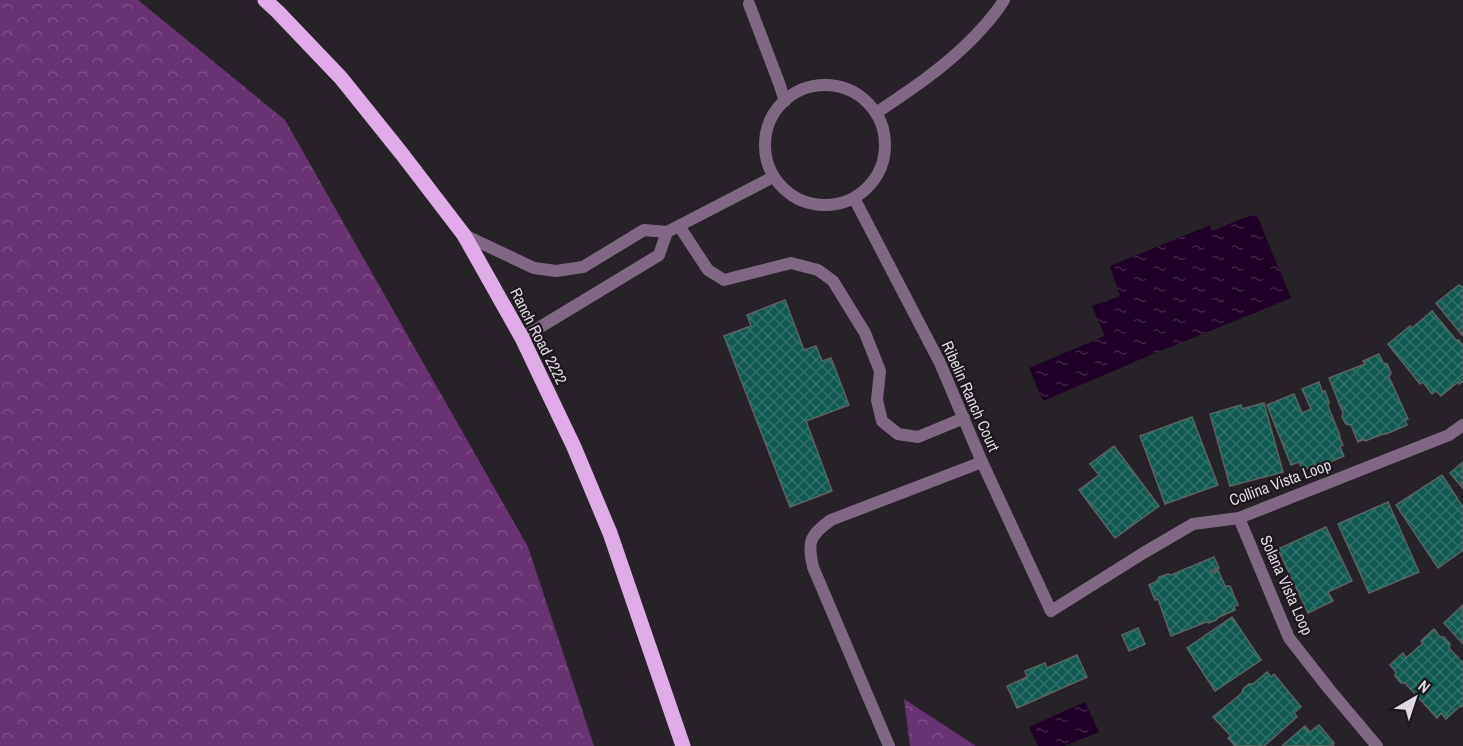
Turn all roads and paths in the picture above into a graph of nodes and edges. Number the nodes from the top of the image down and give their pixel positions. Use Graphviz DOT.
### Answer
graph roads {
  1 [pos="265,0"];
  2 [pos="1004,0"];
  3 [pos="752,1"];
  4 [pos="785,101"];
  5 [pos="876,113"];
  6 [pos="773,177"];
  7 [pos="854,198"];
  8 [pos="679,226"];
  9 [pos="667,232"];
  10 [pos="464,235"];
  11 [pos="522,338"];
  12 [pos="964,418"];
  13 [pos="1463,425"];
  14 [pos="982,462"];
  15 [pos="1239,518"];
  16 [pos="1051,611"];
  17 [pos="683,746"];
  18 [pos="889,746"];
  19 [pos="1377,746"];
  1 -- 10 [label="main road, Ranch Road 2222"];
  2 -- 5 [label="street"];
  3 -- 4 [label="street"];
  4 -- 5 [label="street"];
  4 -- 6 [label="street"];
  5 -- 7 [label="street"];
  6 -- 7 [label="street"];
  6 -- 8 [label="street"];
  7 -- 12 [label="street, Ribelin Ranch Court"];
  8 -- 9 [label="street"];
  8 -- 12 [label="street"];
  9 -- 10 [label="street"];
  9 -- 11 [label="street"];
  10 -- 11 [label="main road, Ranch Road 2222"];
  11 -- 17 [label="main road, Ranch Road 2222"];
  12 -- 14 [label="street, Ribelin Ranch Court"];
  13 -- 15 [label="street, Collina Vista Loop"];
  14 -- 16 [label="street, Ribelin Ranch Court"];
  14 -- 18 [label="street"];
  15 -- 16 [label="street, Collina Vista Loop"];
  15 -- 19 [label="street, Solana Vista Loop"];
}
